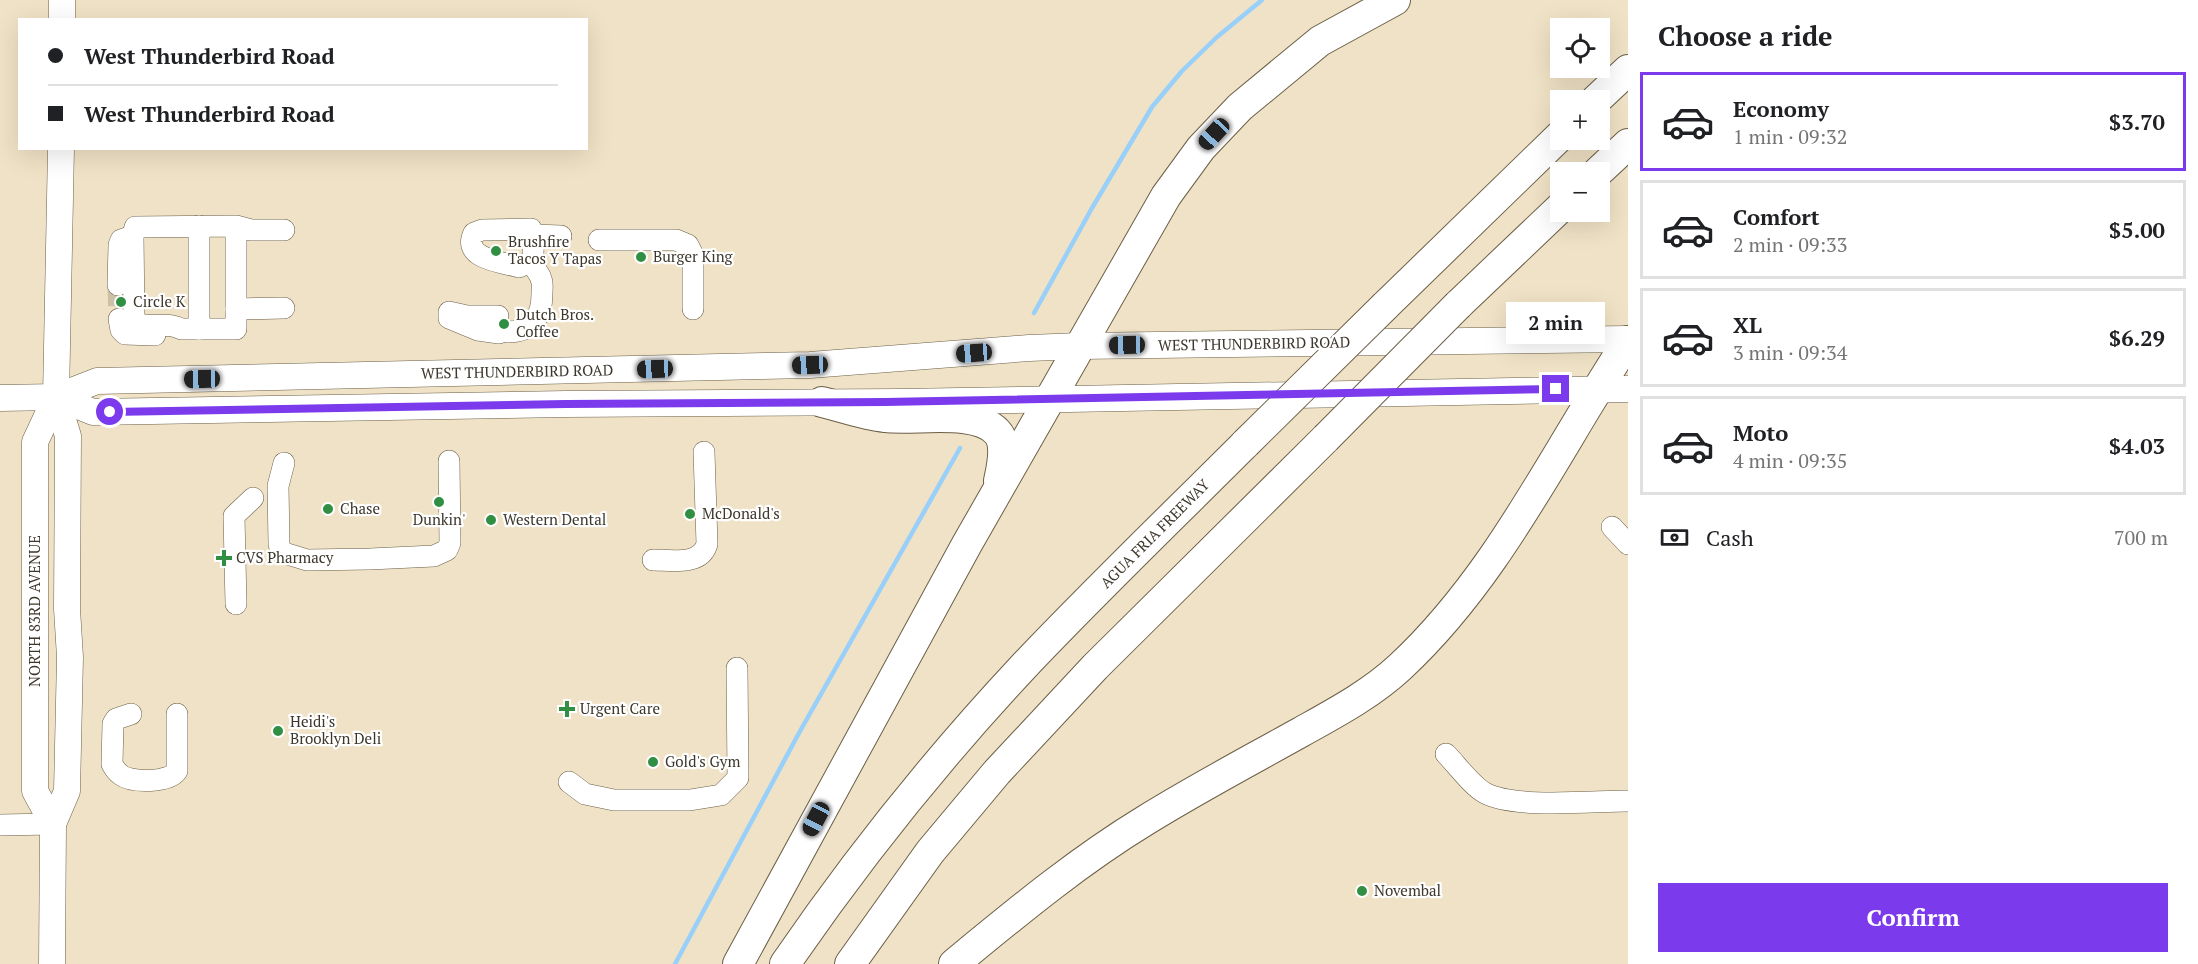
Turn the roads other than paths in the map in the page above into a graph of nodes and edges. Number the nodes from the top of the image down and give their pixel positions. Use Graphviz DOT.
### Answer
graph roads {
  1 [pos="62,0"];
  2 [pos="1395,0"];
  3 [pos="62,18"];
  4 [pos="1628,70"];
  5 [pos="1607,90"];
  6 [pos="1628,144"];
  7 [pos="1550,146"];
  8 [pos="61,150"];
  9 [pos="1609,162"];
  10 [pos="1550,218"];
  11 [pos="199,226"];
  12 [pos="236,226"];
  13 [pos="284,230"];
  14 [pos="134,231"];
  15 [pos="534,235"];
  16 [pos="561,236"];
  17 [pos="599,240"];
  18 [pos="534,263"];
  19 [pos="118,285"];
  20 [pos="284,308"];
  21 [pos="236,309"];
  22 [pos="693,309"];
  23 [pos="119,319"];
  24 [pos="503,324"];
  25 [pos="190,329"];
  26 [pos="1628,340"];
  27 [pos="1080,346"];
  28 [pos="1596,389"];
  29 [pos="1628,389"];
  30 [pos="56,397"];
  31 [pos="0,398"];
  32 [pos="1052,399"];
  33 [pos="822,402"];
  34 [pos="704,452"];
  35 [pos="449,460"];
  36 [pos="284,464"];
  37 [pos="998,490"];
  38 [pos="253,498"];
  39 [pos="1612,527"];
  40 [pos="1628,544"];
  41 [pos="653,554"];
  42 [pos="236,603"];
  43 [pos="737,668"];
  44 [pos="131,714"];
  45 [pos="177,714"];
  46 [pos="1446,754"];
  47 [pos="569,782"];
  48 [pos="1628,801"];
  49 [pos="53,824"];
  50 [pos="0,825"];
  51 [pos="52,964"];
  52 [pos="738,964"];
  53 [pos="785,964"];
  54 [pos="850,964"];
  55 [pos="954,964"];
  1 -- 3 [label="main road"];
  2 -- 27 [label="highway"];
  4 -- 5 [label="highway"];
  6 -- 9 [label="highway"];
  7 -- 53 [label="highway, AGUA FRIA FREEWAY, bridge"];
  8 -- 30 [label="main road, NORTH 83RD AVENUE"];
  10 -- 54 [label="highway, bridge"];
  11 -- 12 [label="street"];
  11 -- 14 [label="street"];
  11 -- 25 [label="street"];
  12 -- 13 [label="street"];
  12 -- 21 [label="street"];
  14 -- 19 [label="street"];
  14 -- 25 [label="street"];
  15 -- 16 [label="street"];
  15 -- 18 [label="street"];
  15 -- 18 [label="street"];
  17 -- 22 [label="street"];
  18 -- 24 [label="street"];
  20 -- 21 [label="street"];
  21 -- 25 [label="street"];
  23 -- 25 [label="street"];
  26 -- 27 [label="main road, WEST THUNDERBIRD ROAD"];
  26 -- 28 [label="highway"];
  27 -- 30 [label="main road, WEST THUNDERBIRD ROAD"];
  27 -- 32 [label="highway"];
  28 -- 29 [label="main road, WEST THUNDERBIRD ROAD"];
  28 -- 32 [label="main road, WEST THUNDERBIRD ROAD"];
  28 -- 55 [label="highway"];
  30 -- 31 [label="main road, WEST THUNDERBIRD ROAD"];
  30 -- 33 [label="main road, WEST THUNDERBIRD ROAD"];
  30 -- 49 [label="main road, NORTH 83RD AVENUE"];
  30 -- 49 [label="main road, NORTH 83RD AVENUE"];
  32 -- 33 [label="main road, WEST THUNDERBIRD ROAD"];
  32 -- 37 [label="highway"];
  33 -- 37 [label="highway"];
  34 -- 41 [label="street"];
  35 -- 36 [label="street"];
  37 -- 52 [label="highway"];
  38 -- 42 [label="street"];
  39 -- 40 [label="street"];
  43 -- 47 [label="street"];
  44 -- 45 [label="street"];
  46 -- 48 [label="street"];
  49 -- 50 [label="street"];
  49 -- 51 [label="main road, NORTH 83RD AVENUE"];
}
